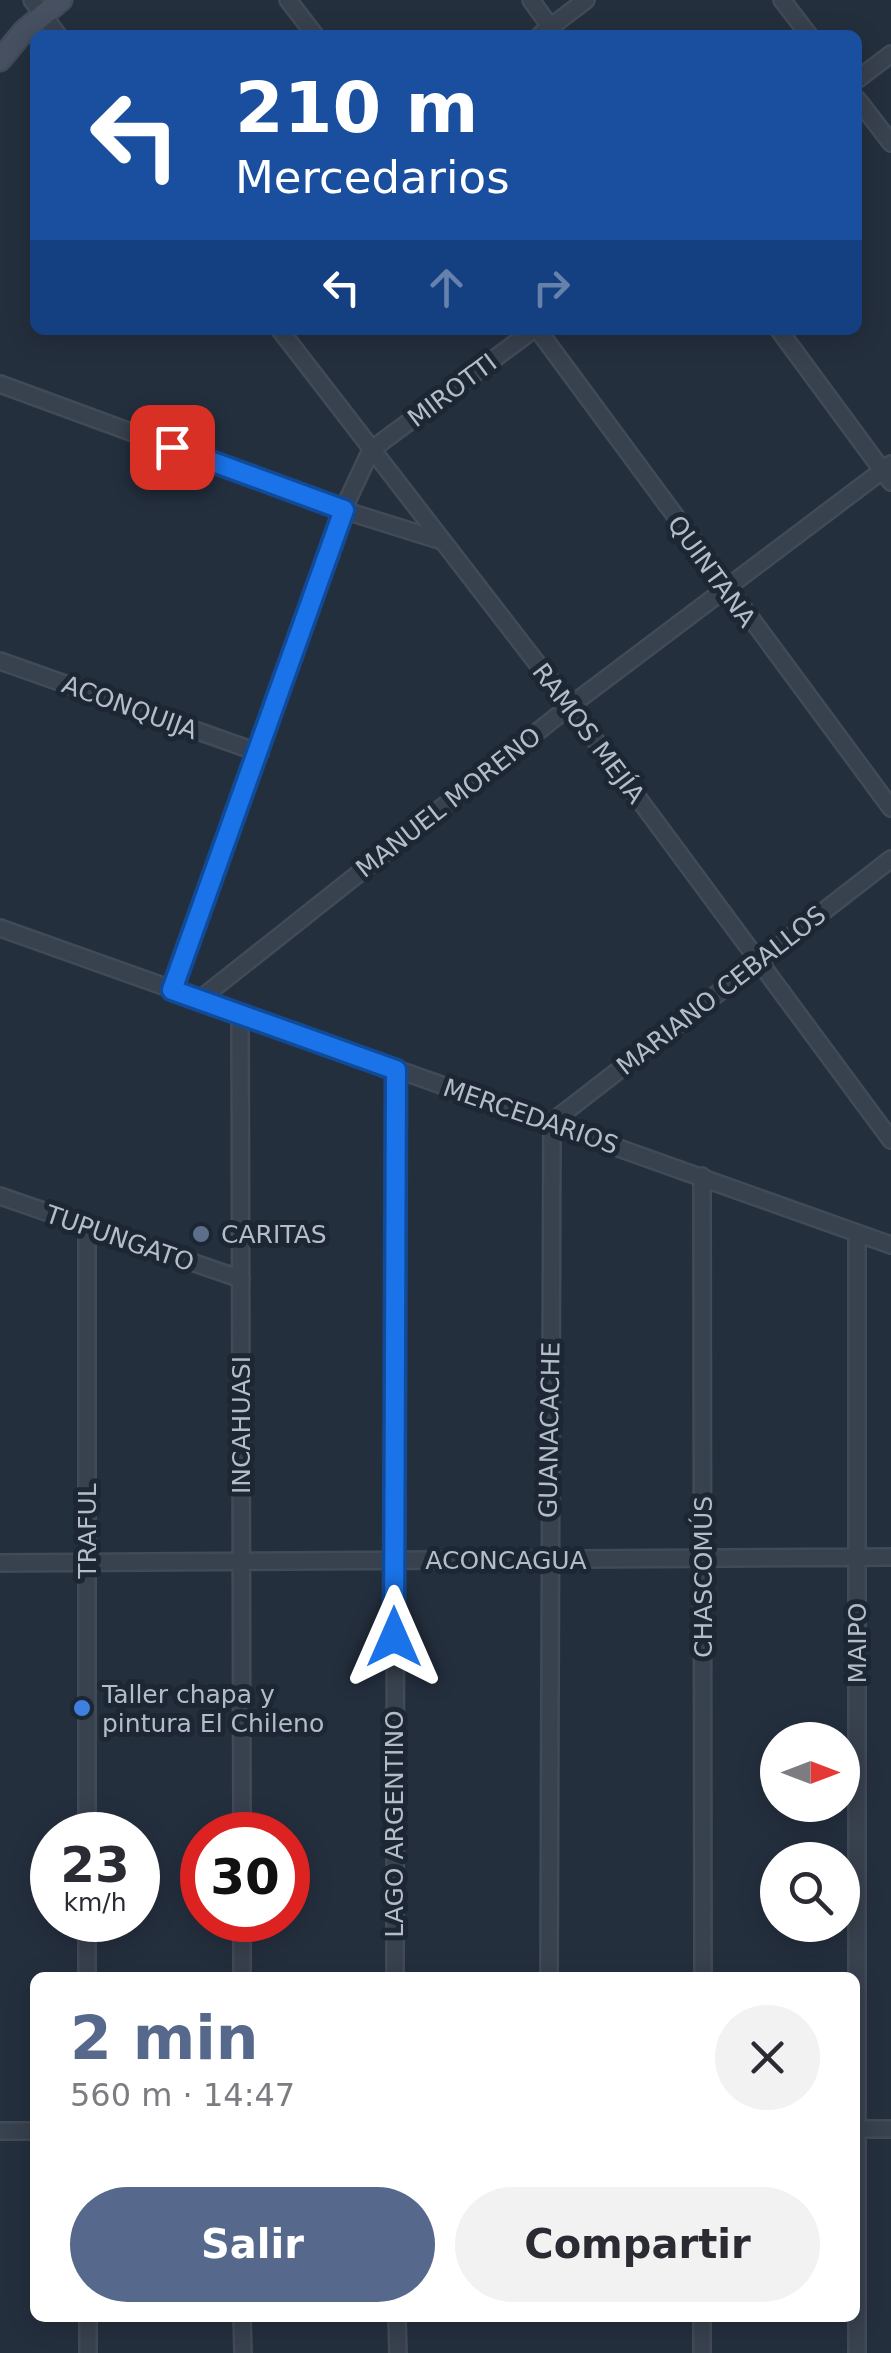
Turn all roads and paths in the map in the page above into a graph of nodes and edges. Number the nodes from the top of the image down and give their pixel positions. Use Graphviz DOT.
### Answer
graph roads {
  1 [pos="61,0"];
  2 [pos="288,0"];
  3 [pos="531,0"];
  4 [pos="586,0"];
  5 [pos="782,0"];
  6 [pos="37,7"];
  7 [pos="54,30"];
  8 [pos="310,30"];
  9 [pos="548,30"];
  10 [pos="551,30"];
  11 [pos="804,30"];
  12 [pos="891,54"];
  13 [pos="0,60"];
  14 [pos="862,76"];
  15 [pos="862,105"];
  16 [pos="891,143"];
  17 [pos="284,335"];
  18 [pos="528,335"];
  19 [pos="539,335"];
  20 [pos="782,335"];
  21 [pos="0,384"];
  22 [pos="371,450"];
  23 [pos="888,472"];
  24 [pos="344,510"];
  25 [pos="442,541"];
  26 [pos="725,589"];
  27 [pos="0,660"];
  28 [pos="570,706"];
  29 [pos="260,753"];
  30 [pos="891,808"];
  31 [pos="891,859"];
  32 [pos="0,928"];
  33 [pos="756,960"];
  34 [pos="172,990"];
  35 [pos="199,1000"];
  36 [pos="240,1015"];
  37 [pos="396,1070"];
  38 [pos="552,1122"];
  39 [pos="891,1140"];
  40 [pos="702,1176"];
  41 [pos="0,1196"];
  42 [pos="86,1227"];
  43 [pos="856,1233"];
  44 [pos="891,1245"];
  45 [pos="241,1280"];
  46 [pos="856,1557"];
  47 [pos="891,1557"];
  48 [pos="703,1558"];
  49 [pos="548,1560"];
  50 [pos="394,1561"];
  51 [pos="0,1563"];
  52 [pos="87,1563"];
  53 [pos="242,1563"];
  54 [pos="87,1812"];
  55 [pos="242,1812"];
  56 [pos="87,1942"];
  57 [pos="242,1942"];
  58 [pos="87,1972"];
  59 [pos="242,1972"];
  60 [pos="394,1972"];
  61 [pos="549,1972"];
  62 [pos="702,1972"];
  63 [pos="856,1972"];
  64 [pos="860,2129"];
  65 [pos="891,2129"];
  66 [pos="30,2130"];
  67 [pos="0,2131"];
  68 [pos="88,2322"];
  69 [pos="242,2322"];
  70 [pos="397,2322"];
  71 [pos="702,2322"];
  72 [pos="857,2322"];
  73 [pos="88,2353"];
  74 [pos="242,2353"];
  75 [pos="398,2353"];
  76 [pos="702,2353"];
  77 [pos="857,2353"];
  1 -- 6 [label="main road"];
  2 -- 8 [label="street"];
  3 -- 9 [label="street"];
  4 -- 10 [label="street"];
  5 -- 11 [label="street"];
  6 -- 7 [label="street"];
  6 -- 13 [label="main road"];
  12 -- 14 [label="street"];
  15 -- 16 [label="street"];
  17 -- 22 [label="street, RAMOS MEJÍA"];
  18 -- 22 [label="street, MIROTTI"];
  19 -- 26 [label="street, QUINTANA"];
  20 -- 23 [label="street"];
  21 -- 24 [label="street"];
  22 -- 24 [label="street"];
  22 -- 25 [label="street, RAMOS MEJÍA"];
  23 -- 26 [label="street, MANUEL MORENO"];
  24 -- 25 [label="street"];
  24 -- 29 [label="street"];
  25 -- 28 [label="street, RAMOS MEJÍA"];
  26 -- 28 [label="street, MANUEL MORENO"];
  26 -- 30 [label="street, QUINTANA"];
  27 -- 29 [label="street, ACONQUIJA"];
  28 -- 33 [label="street, RAMOS MEJÍA"];
  28 -- 35 [label="street, MANUEL MORENO"];
  29 -- 34 [label="street"];
  31 -- 33 [label="street, MARIANO CEBALLOS"];
  32 -- 34 [label="street, MERCEDARIOS"];
  33 -- 38 [label="street, MARIANO CEBALLOS"];
  33 -- 39 [label="street, RAMOS MEJÍA"];
  34 -- 35 [label="street, MERCEDARIOS"];
  35 -- 36 [label="street, MERCEDARIOS"];
  36 -- 37 [label="street, MERCEDARIOS"];
  36 -- 45 [label="street, INCAHUASI"];
  37 -- 38 [label="street, MERCEDARIOS"];
  37 -- 50 [label="street, LAGO ARGENTINO"];
  38 -- 40 [label="street, MERCEDARIOS"];
  38 -- 49 [label="street, GUANACACHE"];
  40 -- 43 [label="street, MERCEDARIOS"];
  40 -- 48 [label="street, CHASCOMÚS"];
  41 -- 42 [label="street, TUPUNGATO"];
  42 -- 45 [label="street, TUPUNGATO"];
  42 -- 52 [label="street, TRAFUL"];
  43 -- 44 [label="street, MERCEDARIOS"];
  43 -- 46 [label="street, MAIPO"];
  45 -- 53 [label="street, INCAHUASI"];
  46 -- 47 [label="street, ACONCAGUA"];
  46 -- 48 [label="street, ACONCAGUA"];
  46 -- 63 [label="street, MAIPO"];
  48 -- 49 [label="street, ACONCAGUA"];
  48 -- 62 [label="street, CHASCOMÚS"];
  49 -- 50 [label="street, ACONCAGUA"];
  49 -- 61 [label="street, GUANACACHE"];
  50 -- 53 [label="street, ACONCAGUA"];
  50 -- 60 [label="street, LAGO ARGENTINO"];
  51 -- 52 [label="street, ACONCAGUA"];
  52 -- 53 [label="street, ACONCAGUA"];
  52 -- 54 [label="street, TRAFUL"];
  53 -- 55 [label="street, INCAHUASI"];
  56 -- 58 [label="street"];
  57 -- 59 [label="street"];
  64 -- 65 [label="street"];
  66 -- 67 [label="street"];
  68 -- 73 [label="street"];
  69 -- 74 [label="street"];
  70 -- 75 [label="street"];
  71 -- 76 [label="street"];
  72 -- 77 [label="street, MAIPO"];
}
